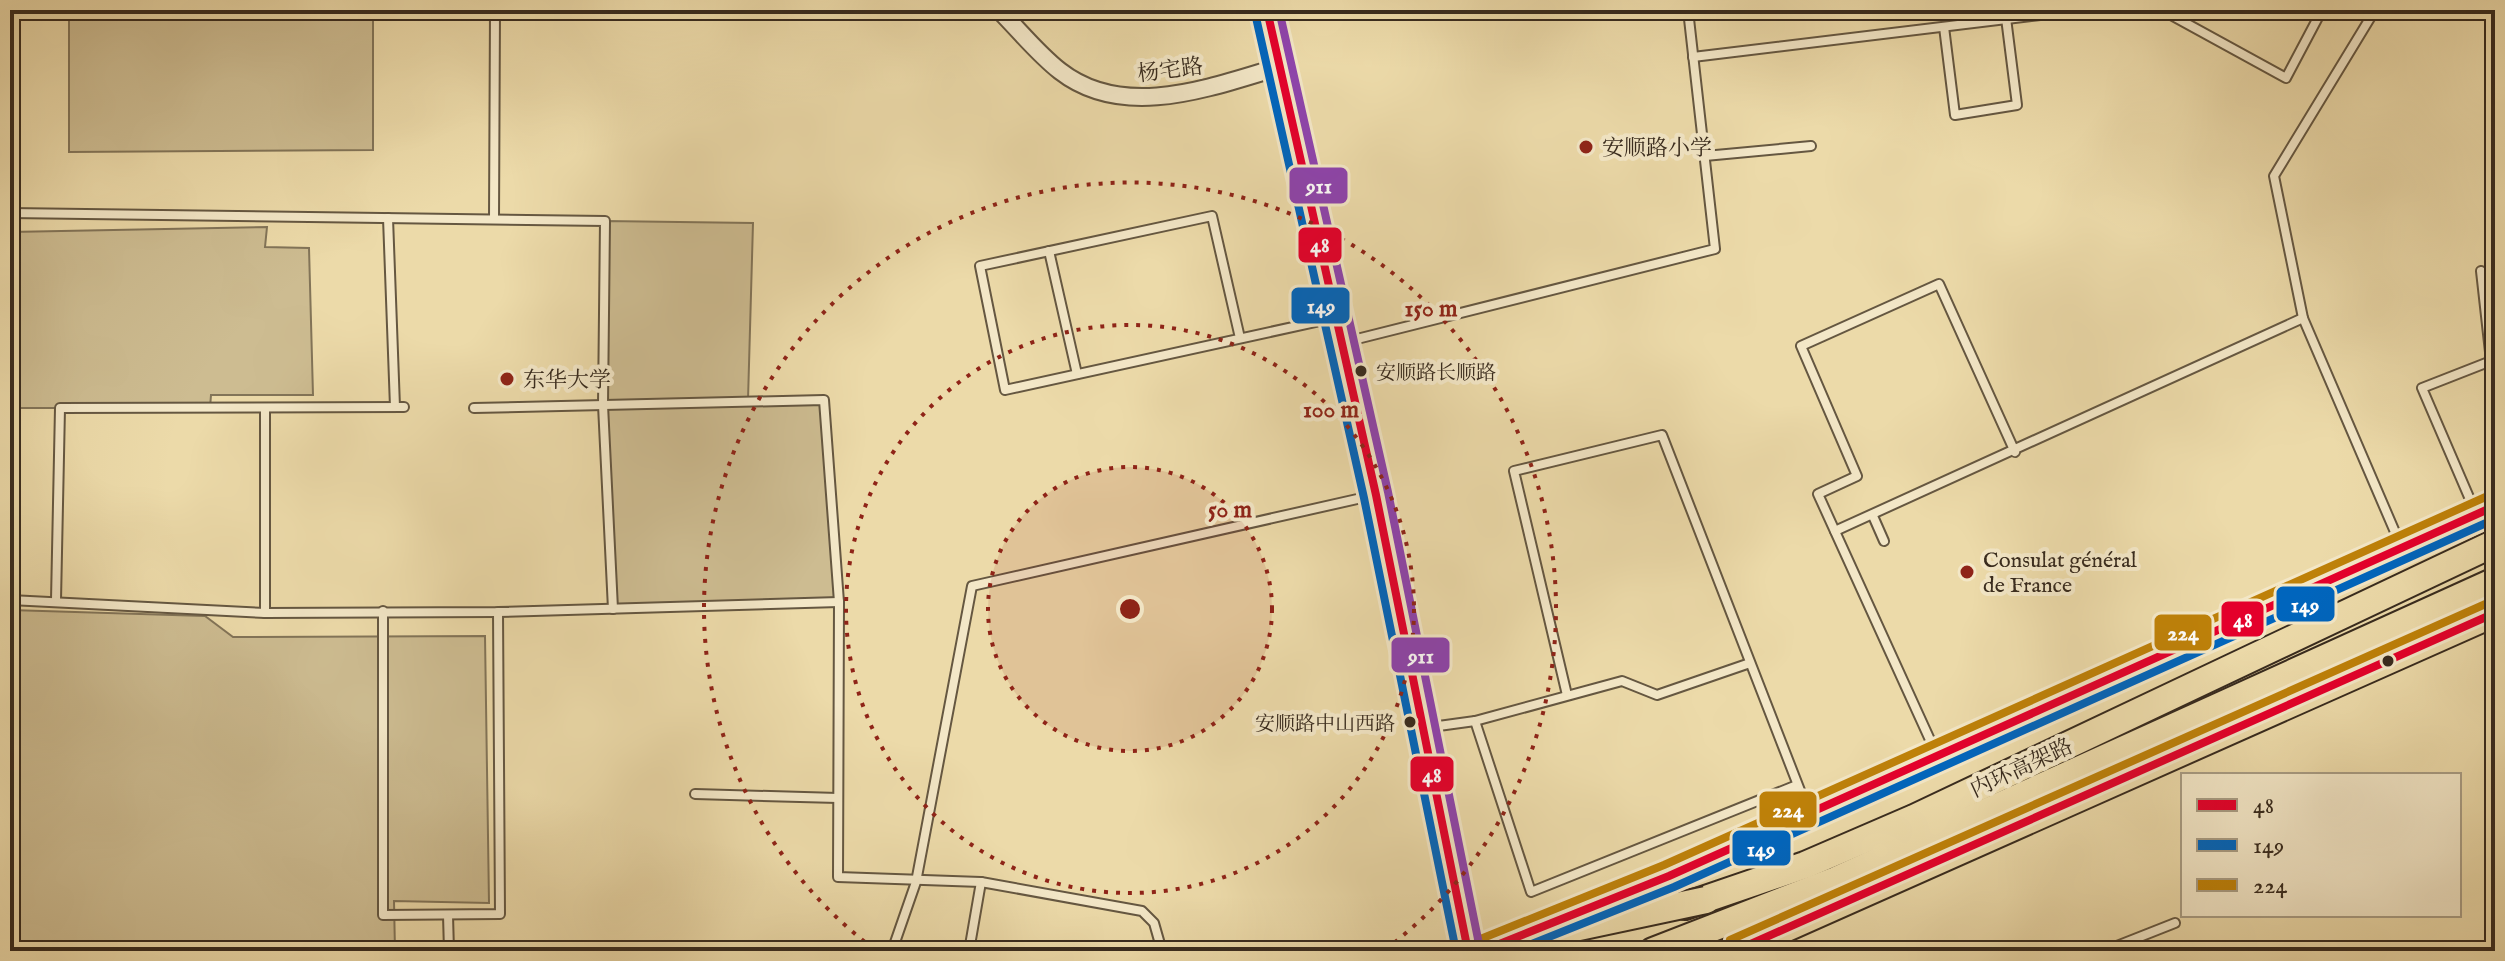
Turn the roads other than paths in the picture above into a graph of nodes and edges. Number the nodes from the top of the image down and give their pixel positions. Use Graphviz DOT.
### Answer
graph roads {
  1 [pos="495,10"];
  2 [pos="999,10"];
  3 [pos="1267,10"];
  4 [pos="1688,10"];
  5 [pos="2049,10"];
  6 [pos="2174,10"];
  7 [pos="2322,10"];
  8 [pos="2375,10"];
  9 [pos="2485,10"];
  10 [pos="2021,13"];
  11 [pos="2495,15"];
  12 [pos="2006,18"];
  13 [pos="1944,27"];
  14 [pos="1693,57"];
  15 [pos="1279,67"];
  16 [pos="1811,146"];
  17 [pos="1705,156"];
  18 [pos="10,213"];
  19 [pos="388,218"];
  20 [pos="494,219"];
  21 [pos="1049,251"];
  22 [pos="2481,271"];
  23 [pos="1334,317"];
  24 [pos="2303,318"];
  25 [pos="1240,338"];
  26 [pos="1340,344"];
  27 [pos="1077,374"];
  28 [pos="603,405"];
  29 [pos="265,408"];
  30 [pos="474,408"];
  31 [pos="2015,452"];
  32 [pos="1376,495"];
  33 [pos="2486,511"];
  34 [pos="1873,516"];
  35 [pos="1835,531"];
  36 [pos="1884,541"];
  37 [pos="2495,543"];
  38 [pos="2402,548"];
  39 [pos="2495,581"];
  40 [pos="10,600"];
  41 [pos="56,600"];
  42 [pos="839,602"];
  43 [pos="613,609"];
  44 [pos="383,611"];
  45 [pos="498,612"];
  46 [pos="265,613"];
  47 [pos="2495,613"];
  48 [pos="1750,663"];
  49 [pos="1567,695"];
  50 [pos="1475,721"];
  51 [pos="1423,728"];
  52 [pos="1936,754"];
  53 [pos="1797,785"];
  54 [pos="695,794"];
  55 [pos="838,798"];
  56 [pos="1808,812"];
  57 [pos="916,882"];
  58 [pos="981,882"];
  59 [pos="1706,900"];
  60 [pos="448,915"];
  61 [pos="2175,923"];
  62 [pos="449,951"];
  63 [pos="892,951"];
  64 [pos="969,951"];
  65 [pos="1162,951"];
  66 [pos="1467,951"];
  67 [pos="1482,951"];
  68 [pos="1531,951"];
  69 [pos="1653,951"];
  70 [pos="1735,951"];
  71 [pos="2104,951"];
  1 -- 20 [label="lane"];
  2 -- 15 [label="street, 杨宅路"];
  3 -- 15 [label="street"];
  4 -- 14 [label="lane"];
  5 -- 10 [label="lane"];
  6 -- 7 [label="lane"];
  8 -- 24 [label="lane"];
  9 -- 11 [label="street"];
  10 -- 12 [label="lane"];
  12 -- 13 [label="lane"];
  12 -- 13 [label="lane"];
  13 -- 14 [label="lane"];
  14 -- 17 [label="lane"];
  15 -- 23 [label="street"];
  16 -- 17 [label="lane"];
  17 -- 26 [label="lane"];
  18 -- 19 [label="lane"];
  19 -- 20 [label="lane"];
  19 -- 29 [label="lane"];
  20 -- 28 [label="lane"];
  21 -- 25 [label="lane"];
  21 -- 27 [label="lane"];
  21 -- 27 [label="lane"];
  22 -- 33 [label="lane"];
  23 -- 25 [label="lane"];
  23 -- 26 [label="street"];
  24 -- 31 [label="lane"];
  24 -- 38 [label="lane"];
  25 -- 27 [label="lane"];
  26 -- 32 [label="street"];
  28 -- 30 [label="lane"];
  28 -- 42 [label="lane"];
  28 -- 43 [label="lane"];
  29 -- 41 [label="lane"];
  29 -- 46 [label="lane"];
  31 -- 34 [label="lane"];
  31 -- 35 [label="lane"];
  32 -- 51 [label="street"];
  32 -- 57 [label="lane"];
  33 -- 38 [label="main road"];
  34 -- 35 [label="lane"];
  34 -- 36 [label="lane"];
  35 -- 52 [label="lane"];
  37 -- 59 [label="main road, 内环高架路"];
  38 -- 52 [label="main road"];
  39 -- 69 [label="main road, 内环高架路"];
  40 -- 41 [label="lane"];
  41 -- 46 [label="lane"];
  42 -- 43 [label="lane"];
  42 -- 55 [label="lane"];
  43 -- 45 [label="lane"];
  44 -- 45 [label="lane"];
  44 -- 46 [label="lane"];
  44 -- 60 [label="lane"];
  45 -- 60 [label="lane"];
  47 -- 70 [label="main road"];
  48 -- 49 [label="lane"];
  48 -- 49 [label="lane"];
  48 -- 53 [label="lane"];
  49 -- 50 [label="lane"];
  50 -- 51 [label="lane"];
  50 -- 53 [label="lane"];
  51 -- 66 [label="street"];
  52 -- 56 [label="main road"];
  53 -- 56 [label="lane"];
  54 -- 55 [label="lane"];
  55 -- 57 [label="lane"];
  56 -- 67 [label="main road"];
  57 -- 58 [label="lane"];
  57 -- 63 [label="lane"];
  58 -- 64 [label="lane"];
  58 -- 65 [label="lane"];
  59 -- 66 [label="main road, bridge"];
  59 -- 68 [label="main road, 内环高架路, bridge"];
  60 -- 62 [label="lane"];
  61 -- 71 [label="lane"];
}
